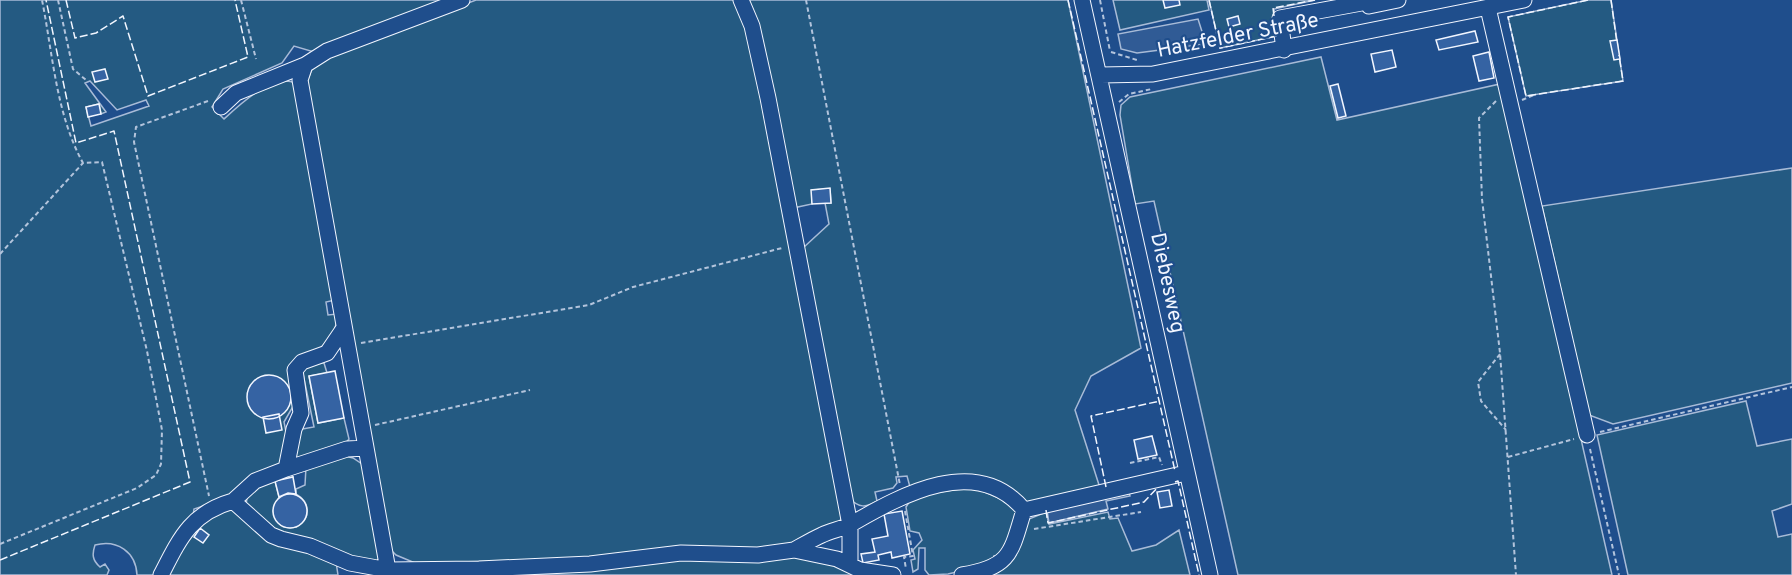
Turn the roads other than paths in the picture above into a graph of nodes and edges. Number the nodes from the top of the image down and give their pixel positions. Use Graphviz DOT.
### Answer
graph roads {
  1 [pos="462,0"];
  2 [pos="741,0"];
  3 [pos="1082,0"];
  4 [pos="1398,0"];
  5 [pos="1524,0"];
  6 [pos="1466,6"];
  7 [pos="1488,8"];
  8 [pos="1284,50"];
  9 [pos="305,64"];
  10 [pos="1101,75"];
  11 [pos="224,105"];
  12 [pos="345,335"];
  13 [pos="1587,435"];
  14 [pos="366,448"];
  15 [pos="286,469"];
  16 [pos="1186,473"];
  17 [pos="233,501"];
  18 [pos="1024,510"];
  19 [pos="850,525"];
  20 [pos="794,550"];
  21 [pos="850,565"];
  22 [pos="388,572"];
  23 [pos="161,575"];
  24 [pos="891,575"];
  25 [pos="962,575"];
  26 [pos="1210,575"];
  1 -- 9 [label="street"];
  2 -- 19 [label="street"];
  3 -- 10 [label="street, Diebesweg"];
  4 -- 8 [label="street"];
  5 -- 7 [label="street, Hatzfelder Straße"];
  6 -- 7 [label="street, Hatzfelder Straße"];
  6 -- 8 [label="street, Hatzfelder Straße"];
  7 -- 13 [label="street"];
  8 -- 10 [label="street, Hatzfelder Straße"];
  9 -- 11 [label="street"];
  9 -- 12 [label="street"];
  10 -- 16 [label="street, Diebesweg"];
  12 -- 14 [label="street"];
  12 -- 15 [label="street"];
  14 -- 15 [label="street"];
  14 -- 22 [label="street"];
  15 -- 17 [label="street"];
  16 -- 18 [label="street"];
  16 -- 26 [label="street, Diebesweg"];
  17 -- 22 [label="street"];
  17 -- 23 [label="street"];
  18 -- 19 [label="street"];
  18 -- 25 [label="street"];
  19 -- 20 [label="street"];
  19 -- 21 [label="street"];
  20 -- 21 [label="street"];
  20 -- 22 [label="street"];
  21 -- 24 [label="street"];
}
